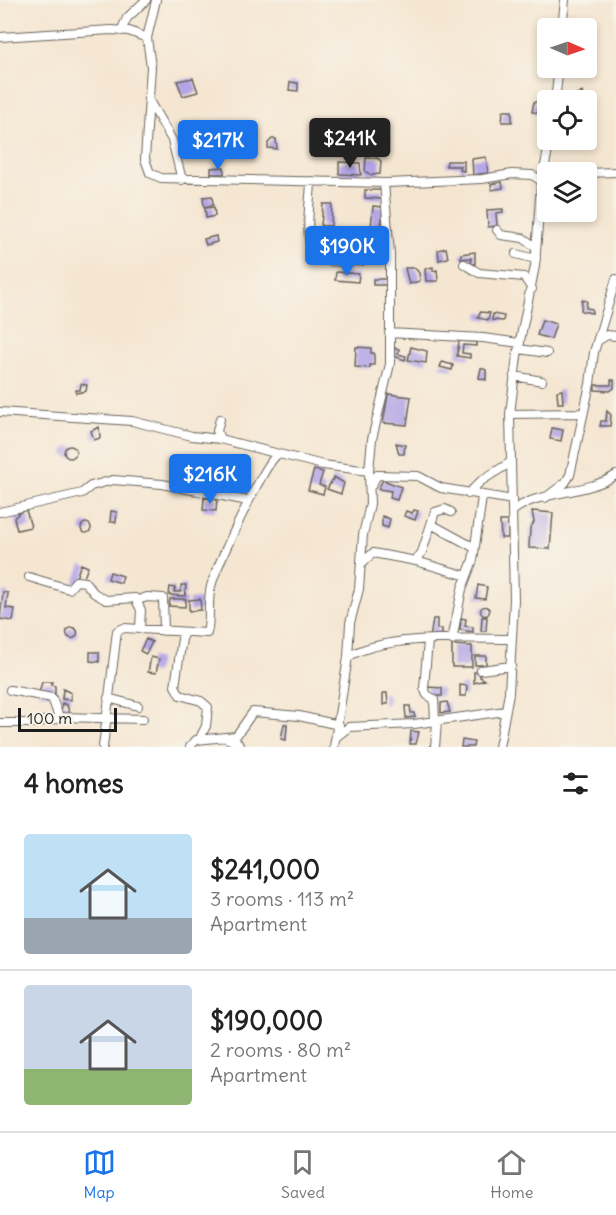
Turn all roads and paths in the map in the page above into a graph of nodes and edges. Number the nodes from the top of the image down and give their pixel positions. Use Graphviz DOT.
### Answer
graph roads {
  1 [pos="146,0"];
  2 [pos="156,0"];
  3 [pos="565,0"];
  4 [pos="563,18"];
  5 [pos="121,31"];
  6 [pos="0,37"];
  7 [pos="147,38"];
  8 [pos="148,99"];
  9 [pos="616,172"];
  10 [pos="597,173"];
  11 [pos="537,177"];
  12 [pos="182,180"];
  13 [pos="311,181"];
  14 [pos="384,183"];
  15 [pos="538,222"];
  16 [pos="541,222"];
  17 [pos="537,229"];
  18 [pos="497,230"];
  19 [pos="536,247"];
  20 [pos="516,254"];
  21 [pos="536,259"];
  22 [pos="362,261"];
  23 [pos="464,264"];
  24 [pos="616,279"];
  25 [pos="532,289"];
  26 [pos="612,310"];
  27 [pos="389,333"];
  28 [pos="616,336"];
  29 [pos="599,340"];
  30 [pos="519,346"];
  31 [pos="546,353"];
  32 [pos="514,376"];
  33 [pos="542,381"];
  34 [pos="0,412"];
  35 [pos="582,413"];
  36 [pos="510,414"];
  37 [pos="220,418"];
  38 [pos="220,439"];
  39 [pos="278,454"];
  40 [pos="511,462"];
  41 [pos="369,471"];
  42 [pos="616,475"];
  43 [pos="370,490"];
  44 [pos="468,494"];
  45 [pos="482,497"];
  46 [pos="545,498"];
  47 [pos="513,500"];
  48 [pos="248,501"];
  49 [pos="514,510"];
  50 [pos="0,512"];
  51 [pos="451,512"];
  52 [pos="431,524"];
  53 [pos="473,547"];
  54 [pos="416,561"];
  55 [pos="361,565"];
  56 [pos="467,576"];
  57 [pos="29,577"];
  58 [pos="138,600"];
  59 [pos="140,628"];
  60 [pos="164,631"];
  61 [pos="183,632"];
  62 [pos="512,639"];
  63 [pos="452,640"];
  64 [pos="428,641"];
  65 [pos="348,657"];
  66 [pos="510,666"];
  67 [pos="481,670"];
  68 [pos="10,690"];
  69 [pos="108,698"];
  70 [pos="138,706"];
  71 [pos="505,711"];
  72 [pos="62,717"];
  73 [pos="106,717"];
  74 [pos="143,719"];
  75 [pos="436,722"];
  76 [pos="0,723"];
  77 [pos="339,725"];
  78 [pos="336,737"];
  79 [pos="226,738"];
  80 [pos="199,740"];
  81 [pos="103,747"];
  82 [pos="190,747"];
  83 [pos="240,747"];
  84 [pos="334,747"];
  85 [pos="435,747"];
  86 [pos="499,747"];
  1 -- 5 [label="street"];
  2 -- 7 [label="street"];
  3 -- 4 [label="street"];
  5 -- 6 [label="street"];
  5 -- 7 [label="street"];
  7 -- 8 [label="street"];
  8 -- 12 [label="street"];
  8 -- 12 [label="street"];
  9 -- 10 [label="street"];
  11 -- 14 [label="street"];
  12 -- 13 [label="street"];
  13 -- 14 [label="street"];
  13 -- 22 [label="street"];
  14 -- 27 [label="street"];
  15 -- 17 [label="street"];
  16 -- 17 [label="street"];
  17 -- 19 [label="street"];
  18 -- 19 [label="street"];
  19 -- 21 [label="street"];
  20 -- 21 [label="street"];
  21 -- 25 [label="street"];
  23 -- 25 [label="street"];
  24 -- 26 [label="street"];
  25 -- 30 [label="street"];
  26 -- 29 [label="street"];
  27 -- 30 [label="street"];
  27 -- 41 [label="street"];
  28 -- 29 [label="street"];
  29 -- 35 [label="street"];
  30 -- 31 [label="street"];
  30 -- 32 [label="street"];
  32 -- 33 [label="street"];
  32 -- 36 [label="street"];
  34 -- 38 [label="street"];
  35 -- 36 [label="street"];
  35 -- 46 [label="street"];
  36 -- 40 [label="street"];
  37 -- 38 [label="street"];
  38 -- 39 [label="street"];
  39 -- 41 [label="street"];
  39 -- 48 [label="street"];
  40 -- 44 [label="street"];
  40 -- 47 [label="street"];
  41 -- 43 [label="street"];
  42 -- 46 [label="street"];
  43 -- 44 [label="street"];
  43 -- 55 [label="street"];
  44 -- 45 [label="street"];
  45 -- 47 [label="street"];
  45 -- 53 [label="street"];
  46 -- 49 [label="street"];
  47 -- 49 [label="street"];
  48 -- 50 [label="street"];
  48 -- 61 [label="street"];
  49 -- 62 [label="street"];
  51 -- 52 [label="street"];
  52 -- 53 [label="street"];
  52 -- 54 [label="street"];
  53 -- 56 [label="street"];
  54 -- 55 [label="street"];
  54 -- 56 [label="street"];
  55 -- 65 [label="street"];
  56 -- 63 [label="street"];
  57 -- 58 [label="street"];
  58 -- 59 [label="street"];
  58 -- 60 [label="street"];
  59 -- 60 [label="street"];
  59 -- 69 [label="street"];
  60 -- 61 [label="street"];
  61 -- 80 [label="street"];
  62 -- 63 [label="street"];
  62 -- 66 [label="street"];
  63 -- 64 [label="street"];
  64 -- 65 [label="street"];
  64 -- 75 [label="street"];
  65 -- 77 [label="street"];
  66 -- 67 [label="street"];
  66 -- 71 [label="street"];
  68 -- 72 [label="street"];
  69 -- 70 [label="street"];
  69 -- 73 [label="street"];
  71 -- 75 [label="street"];
  71 -- 86 [label="street"];
  72 -- 73 [label="street"];
  72 -- 76 [label="street"];
  73 -- 74 [label="street"];
  73 -- 81 [label="street"];
  75 -- 78 [label="street"];
  75 -- 85 [label="street"];
  77 -- 78 [label="street"];
  77 -- 79 [label="street"];
  78 -- 84 [label="street"];
  79 -- 80 [label="street"];
  79 -- 83 [label="street"];
  80 -- 82 [label="street"];
}
